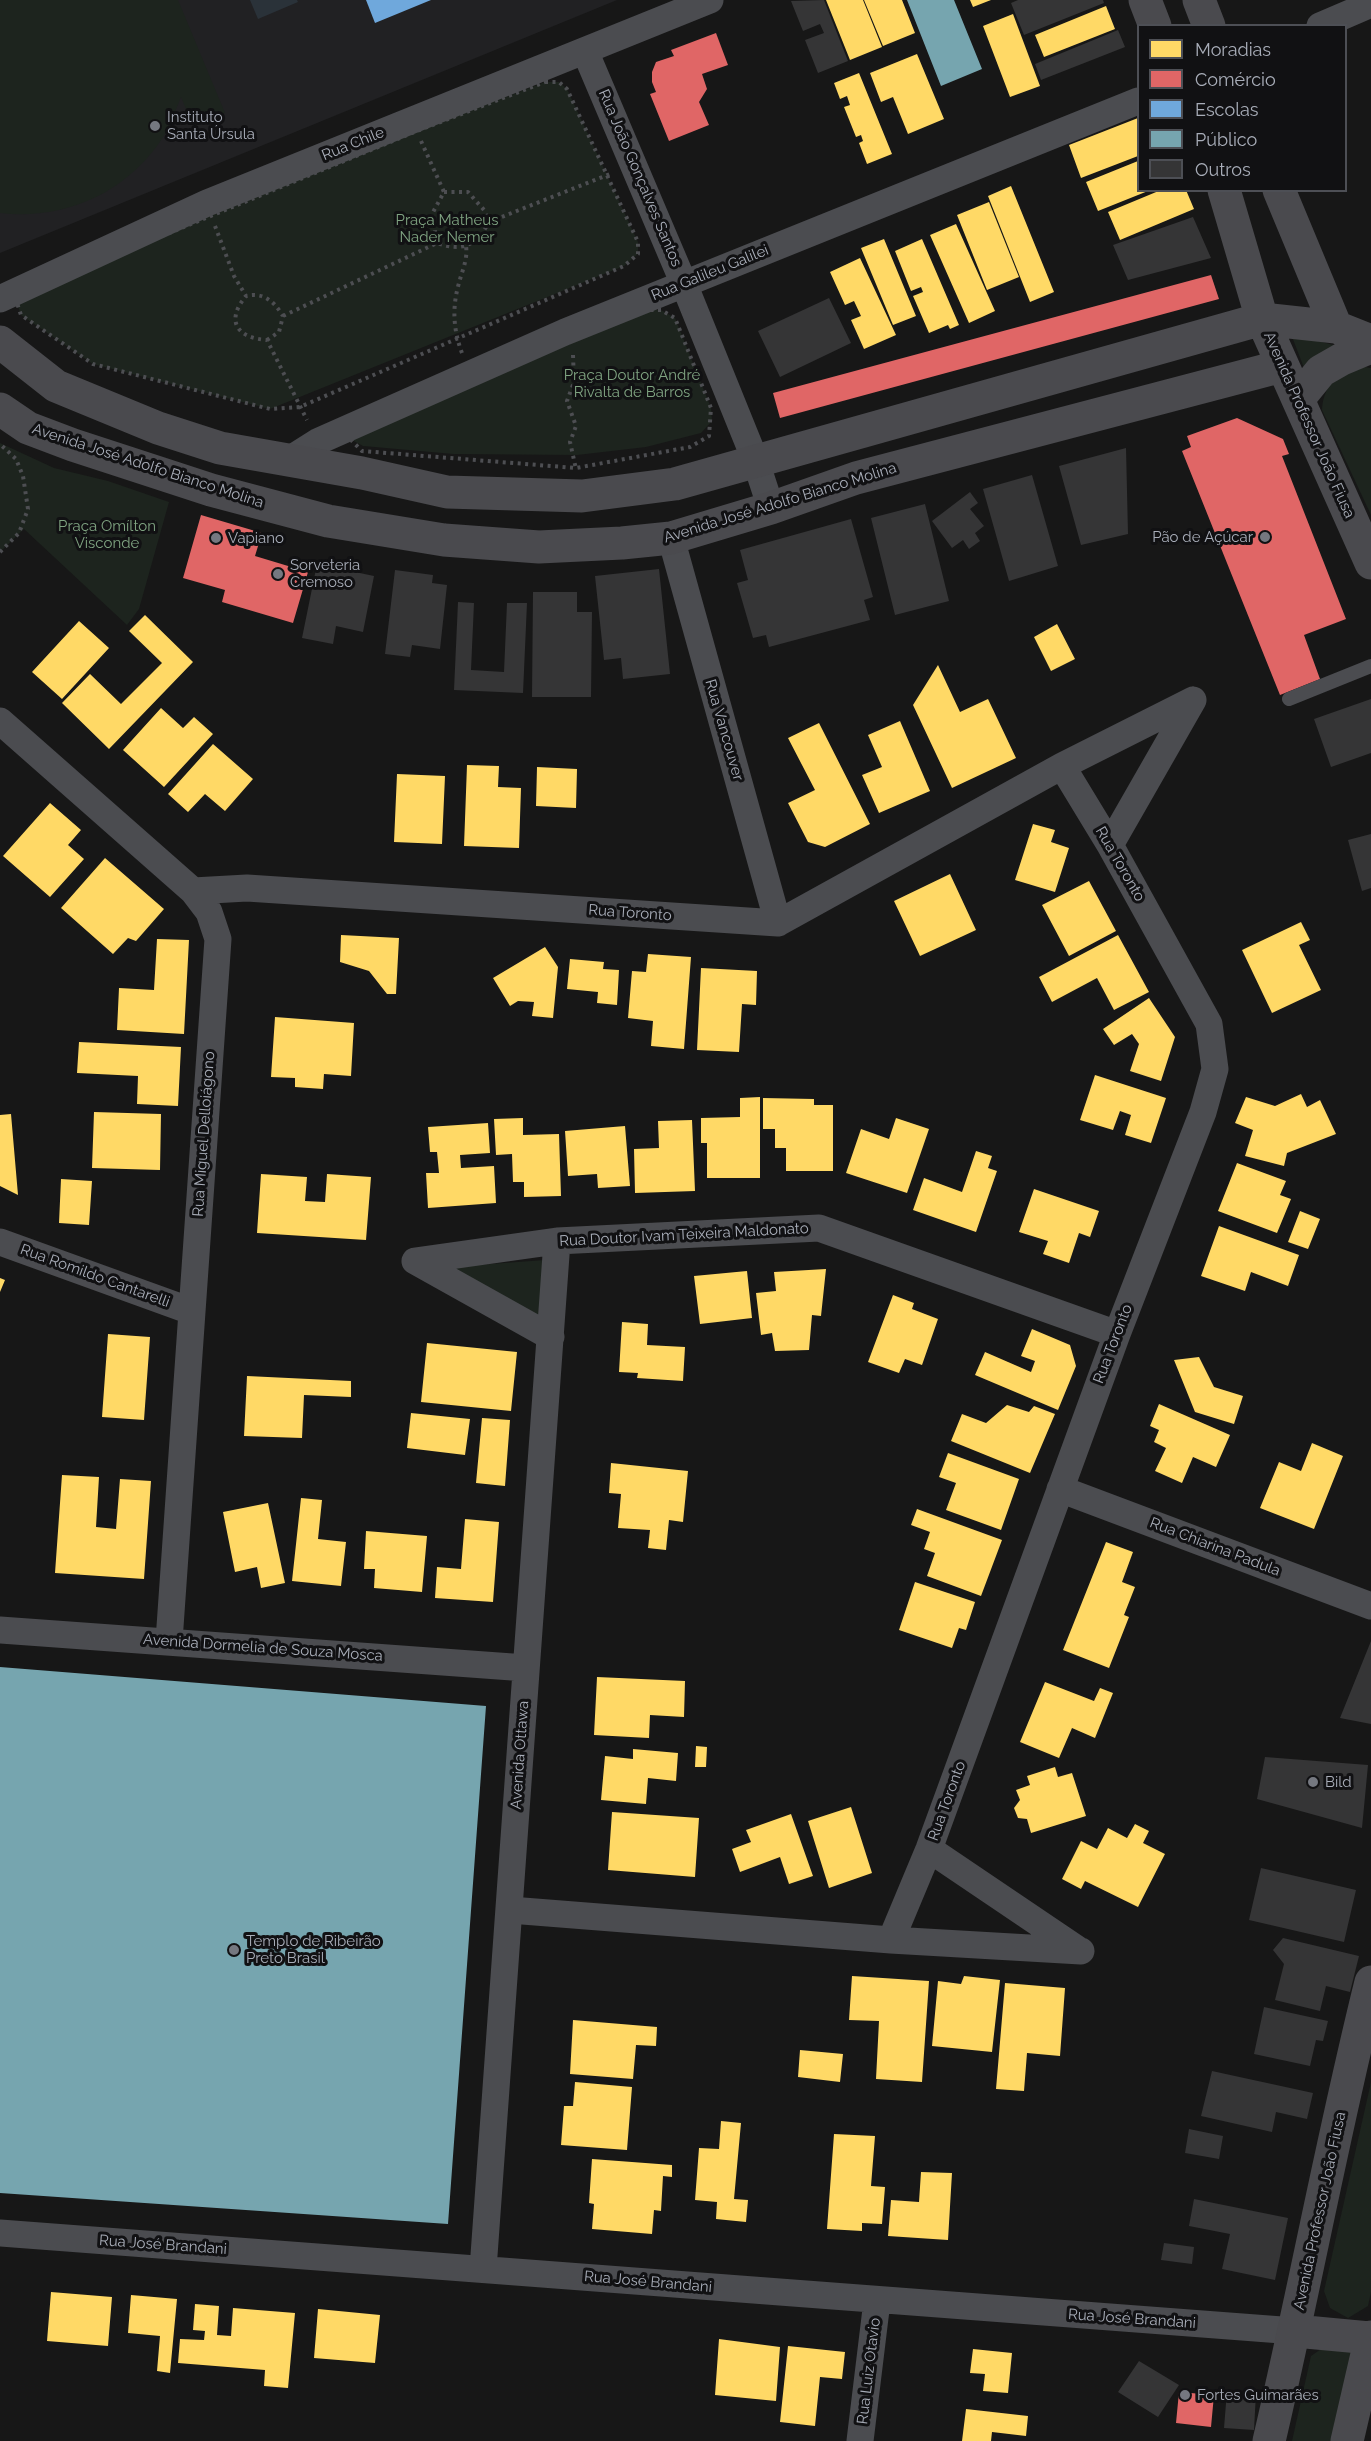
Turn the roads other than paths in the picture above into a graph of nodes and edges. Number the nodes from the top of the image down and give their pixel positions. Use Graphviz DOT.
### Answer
graph roads {
  1 [pos="710,0"];
  2 [pos="1145,0"];
  3 [pos="1199,0"];
  4 [pos="1371,4"];
  5 [pos="1154,24"];
  6 [pos="1208,24"];
  7 [pos="1325,24"];
  8 [pos="585,51"];
  9 [pos="1137,101"];
  10 [pos="1225,192"];
  11 [pos="1280,192"];
  12 [pos="684,284"];
  13 [pos="0,299"];
  14 [pos="1262,319"];
  15 [pos="1336,327"];
  16 [pos="1371,341"];
  17 [pos="0,342"];
  18 [pos="1371,348"];
  19 [pos="1282,366"];
  20 [pos="1299,398"];
  21 [pos="0,409"];
  22 [pos="289,460"];
  23 [pos="756,462"];
  24 [pos="447,492"];
  25 [pos="771,508"];
  26 [pos="671,538"];
  27 [pos="444,540"];
  28 [pos="1371,563"];
  29 [pos="1371,666"];
  30 [pos="1289,699"];
  31 [pos="0,721"];
  32 [pos="1062,766"];
  33 [pos="1110,845"];
  34 [pos="194,891"];
  35 [pos="778,922"];
  36 [pos="557,1241"];
  37 [pos="0,1242"];
  38 [pos="191,1311"];
  39 [pos="1117,1334"];
  40 [pos="552,1336"];
  41 [pos="1060,1488"];
  42 [pos="1371,1606"];
  43 [pos="0,1630"];
  44 [pos="169,1641"];
  45 [pos="526,1668"];
  46 [pos="929,1849"];
  47 [pos="510,1910"];
  48 [pos="891,1940"];
  49 [pos="1371,1982"];
  50 [pos="0,2233"];
  51 [pos="483,2269"];
  52 [pos="877,2301"];
  53 [pos="1295,2331"];
  54 [pos="1371,2337"];
  55 [pos="860,2441"];
  56 [pos="1269,2441"];
  57 [pos="1347,2441"];
  1 -- 8 [label="street, Rua Chile"];
  2 -- 5 [label="main road"];
  3 -- 6 [label="main road"];
  4 -- 7 [label="street"];
  8 -- 12 [label="street, Rua João Gonçalves Santos"];
  8 -- 13 [label="street, Rua Chile"];
  9 -- 12 [label="street, Rua Galileu Galilei"];
  10 -- 14 [label="main road, Avenida Professor João Fiusa"];
  11 -- 15 [label="main road"];
  12 -- 22 [label="street, Rua Galileu Galilei"];
  12 -- 23 [label="street, Rua João Gonçalves Santos"];
  14 -- 15 [label="main road, Avenida Professor João Fiusa"];
  14 -- 19 [label="main road, Avenida Professor João Fiusa"];
  14 -- 23 [label="main road"];
  15 -- 16 [label="main road, Avenida Professor João Fiusa"];
  17 -- 22 [label="main road"];
  18 -- 20 [label="main road"];
  19 -- 20 [label="main road, Avenida Professor João Fiusa"];
  19 -- 25 [label="main road, Avenida José Adolfo Bianco Molina"];
  20 -- 28 [label="main road, Avenida Professor João Fiusa"];
  21 -- 27 [label="main road, Avenida José Adolfo Bianco Molina"];
  22 -- 24 [label="main road"];
  23 -- 24 [label="main road"];
  23 -- 25 [label="street, Rua João Gonçalves Santos"];
  24 -- 27 [label="main road"];
  25 -- 26 [label="main road, Avenida José Adolfo Bianco Molina"];
  26 -- 27 [label="main road, Avenida José Adolfo Bianco Molina"];
  26 -- 35 [label="street, Rua Vancouver"];
  29 -- 30 [label="lane"];
  31 -- 34 [label="street, Rua Miguel Delloiágono"];
  32 -- 33 [label="street, Rua Toronto"];
  32 -- 33 [label="street"];
  32 -- 35 [label="street"];
  33 -- 39 [label="street, Rua Toronto"];
  34 -- 35 [label="street, Rua Toronto"];
  34 -- 38 [label="street, Rua Miguel Delloiágono"];
  36 -- 39 [label="street, Rua Doutor Ivam Teixeira Maldonato"];
  36 -- 40 [label="street, Avenida Ottawa"];
  36 -- 40 [label="street, Rua Doutor Ivam Teixeira Maldonato"];
  37 -- 38 [label="street, Rua Romildo Cantarelli"];
  38 -- 44 [label="street, Rua Miguel Delloiágono"];
  39 -- 41 [label="street, Rua Toronto"];
  40 -- 45 [label="street, Avenida Ottawa"];
  41 -- 42 [label="street, Rua Chiarina Padula"];
  41 -- 46 [label="street, Rua Toronto"];
  43 -- 44 [label="street, Avenida Dormelia de Souza Mosca"];
  44 -- 45 [label="street, Avenida Dormelia de Souza Mosca"];
  45 -- 47 [label="street, Avenida Ottawa"];
  46 -- 48 [label="street, Rua Toronto"];
  46 -- 48 [label="street"];
  47 -- 48 [label="street"];
  47 -- 51 [label="street, Avenida Ottawa"];
  49 -- 53 [label="main road, Avenida Professor João Fiusa"];
  50 -- 51 [label="street, Rua José Brandani"];
  51 -- 52 [label="street, Rua José Brandani"];
  52 -- 53 [label="street, Rua José Brandani"];
  52 -- 55 [label="street, Rua Luiz Otavio"];
  53 -- 54 [label="main road"];
  53 -- 56 [label="main road, Avenida Professor João Fiusa"];
  54 -- 57 [label="main road"];
}
